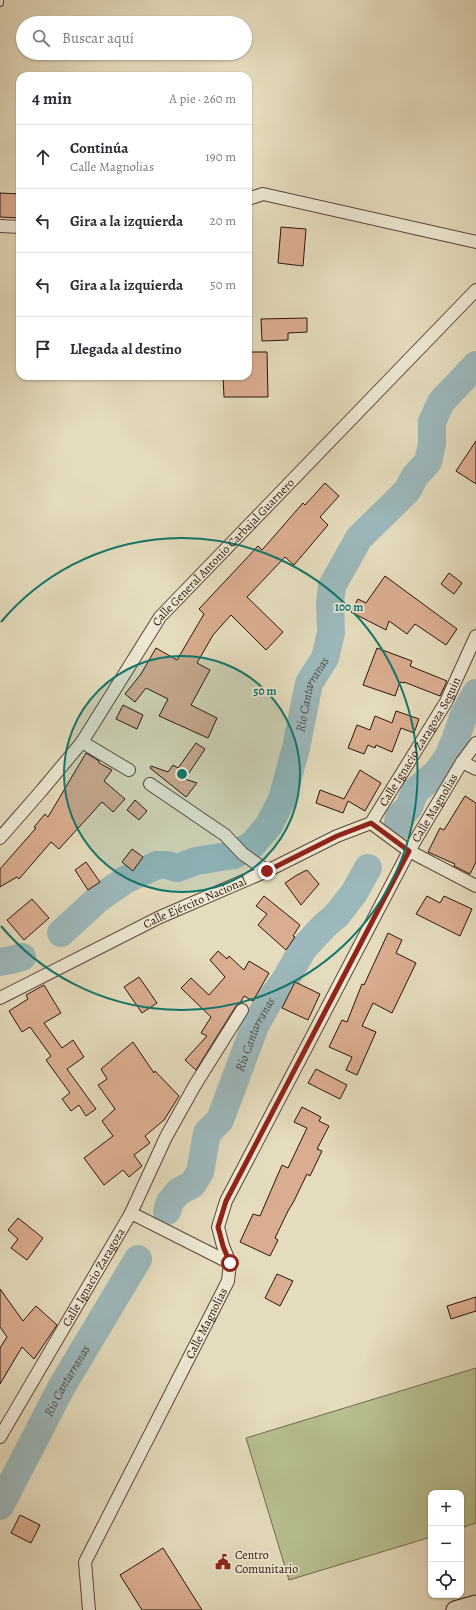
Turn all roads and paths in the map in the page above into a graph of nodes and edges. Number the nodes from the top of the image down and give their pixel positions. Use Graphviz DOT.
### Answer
graph roads {
  1 [pos="252,197"];
  2 [pos="0,226"];
  3 [pos="16,227"];
  4 [pos="476,242"];
  5 [pos="476,290"];
  6 [pos="476,636"];
  7 [pos="82,742"];
  8 [pos="476,744"];
  9 [pos="462,762"];
  10 [pos="476,769"];
  11 [pos="129,770"];
  12 [pos="150,784"];
  13 [pos="371,823"];
  14 [pos="0,838"];
  15 [pos="409,851"];
  16 [pos="267,871"];
  17 [pos="476,886"];
  18 [pos="0,998"];
  19 [pos="242,1010"];
  20 [pos="131,1213"];
  21 [pos="230,1263"];
  22 [pos="0,1438"];
  23 [pos="476,1604"];
  24 [pos="89,1610"];
  25 [pos="455,1610"];
  1 -- 4 [label="street"];
  2 -- 3 [label="street"];
  5 -- 7 [label="street, Calle General Antonio Carbajal Guarnero"];
  6 -- 13 [label="street, Calle Ignacio Zaragoza Seguin"];
  7 -- 11 [label="street"];
  7 -- 14 [label="street, Calle General Antonio Carbajal Guarnero"];
  8 -- 9 [label="street, Calle Magnolias"];
  9 -- 10 [label="street"];
  9 -- 15 [label="street, Calle Magnolias"];
  12 -- 16 [label="street"];
  13 -- 15 [label="street"];
  13 -- 16 [label="street, Calle Ejército Nacional"];
  15 -- 17 [label="street"];
  15 -- 21 [label="street, Calle Magnolias"];
  16 -- 18 [label="street, Calle Ejército Nacional"];
  19 -- 20 [label="street, Calle Ignacio Zaragoza"];
  20 -- 21 [label="street"];
  20 -- 22 [label="street, Calle Ignacio Zaragoza"];
  21 -- 24 [label="street, Calle Magnolias"];
  23 -- 25 [label="street"];
}
